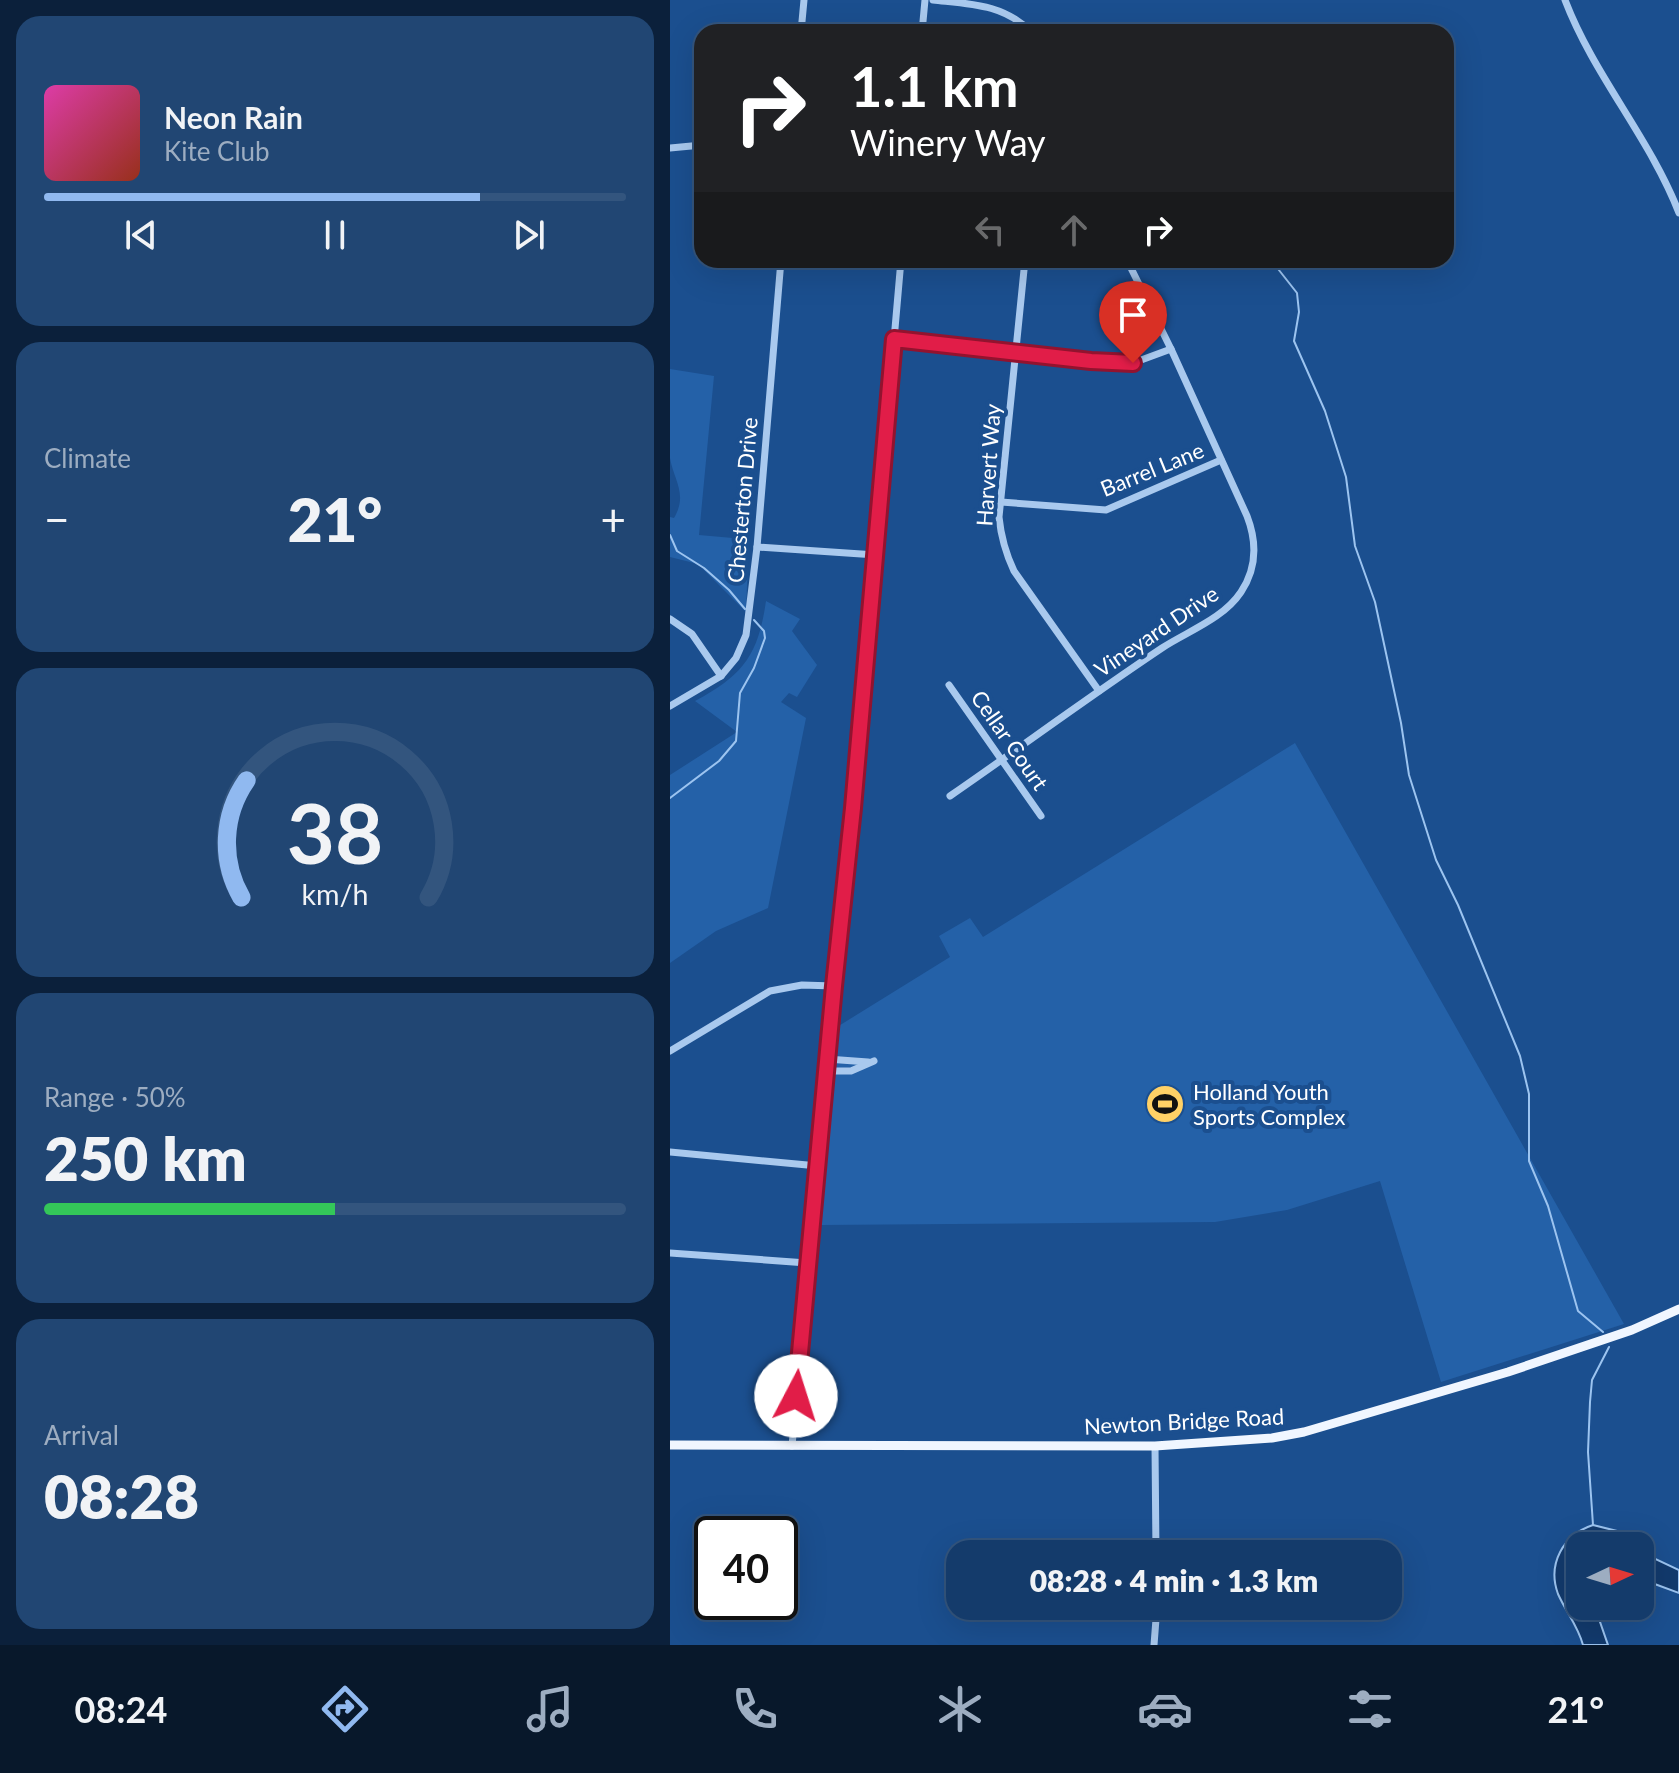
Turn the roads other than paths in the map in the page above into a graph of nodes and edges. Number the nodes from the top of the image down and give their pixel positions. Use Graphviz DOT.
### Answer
graph roads {
  1 [pos="804,0"];
  2 [pos="925,0"];
  3 [pos="933,0"];
  4 [pos="1565,0"];
  5 [pos="802,24"];
  6 [pos="923,24"];
  7 [pos="1021,24"];
  8 [pos="694,146"];
  9 [pos="670,148"];
  10 [pos="1679,213"];
  11 [pos="780,268"];
  12 [pos="900,268"];
  13 [pos="1024,268"];
  14 [pos="1131,268"];
  15 [pos="894,339"];
  16 [pos="1171,349"];
  17 [pos="1015,353"];
  18 [pos="1221,460"];
  19 [pos="1001,502"];
  20 [pos="757,547"];
  21 [pos="876,555"];
  22 [pos="670,619"];
  23 [pos="721,676"];
  24 [pos="949,685"];
  25 [pos="1099,691"];
  26 [pos="670,706"];
  27 [pos="1002,760"];
  28 [pos="950,796"];
  29 [pos="1041,816"];
  30 [pos="834,986"];
  31 [pos="670,1051"];
  32 [pos="827,1059"];
  33 [pos="826,1071"];
  34 [pos="670,1152"];
  35 [pos="818,1166"];
  36 [pos="670,1253"];
  37 [pos="807,1263"];
  38 [pos="1679,1309"];
  39 [pos="670,1445"];
  40 [pos="792,1446"];
  41 [pos="1155,1446"];
  42 [pos="1156,1540"];
  43 [pos="1156,1620"];
  44 [pos="1154,1645"];
  1 -- 5 [label="street"];
  2 -- 6 [label="street"];
  3 -- 7 [label="street"];
  4 -- 10 [label="street"];
  8 -- 9 [label="street"];
  11 -- 20 [label="street, Chesterton Drive"];
  12 -- 15 [label="street"];
  13 -- 17 [label="street, Harvert Way"];
  14 -- 16 [label="street, Vineyard Drive"];
  15 -- 17 [label="street"];
  15 -- 21 [label="street"];
  16 -- 17 [label="street"];
  16 -- 18 [label="street, Vineyard Drive"];
  17 -- 19 [label="street, Harvert Way"];
  18 -- 19 [label="street, Barrel Lane"];
  18 -- 25 [label="street, Vineyard Drive"];
  19 -- 25 [label="street, Harvert Way"];
  20 -- 21 [label="street"];
  20 -- 23 [label="street, Chesterton Drive"];
  21 -- 30 [label="street"];
  22 -- 23 [label="street"];
  23 -- 26 [label="street, Chesterton Drive"];
  24 -- 27 [label="street, Cellar Court"];
  25 -- 27 [label="street, Vineyard Drive"];
  27 -- 28 [label="street, Vineyard Drive"];
  27 -- 29 [label="street, Cellar Court"];
  30 -- 31 [label="street"];
  30 -- 32 [label="street"];
  32 -- 33 [label="street"];
  32 -- 33 [label="street"];
  33 -- 35 [label="street"];
  34 -- 35 [label="street"];
  35 -- 37 [label="street"];
  36 -- 37 [label="street"];
  37 -- 40 [label="street"];
  38 -- 41 [label="main road, Newton Bridge Road"];
  39 -- 40 [label="main road, Newton Bridge Road"];
  40 -- 41 [label="main road, Newton Bridge Road"];
  41 -- 42 [label="street"];
  43 -- 44 [label="street"];
}
